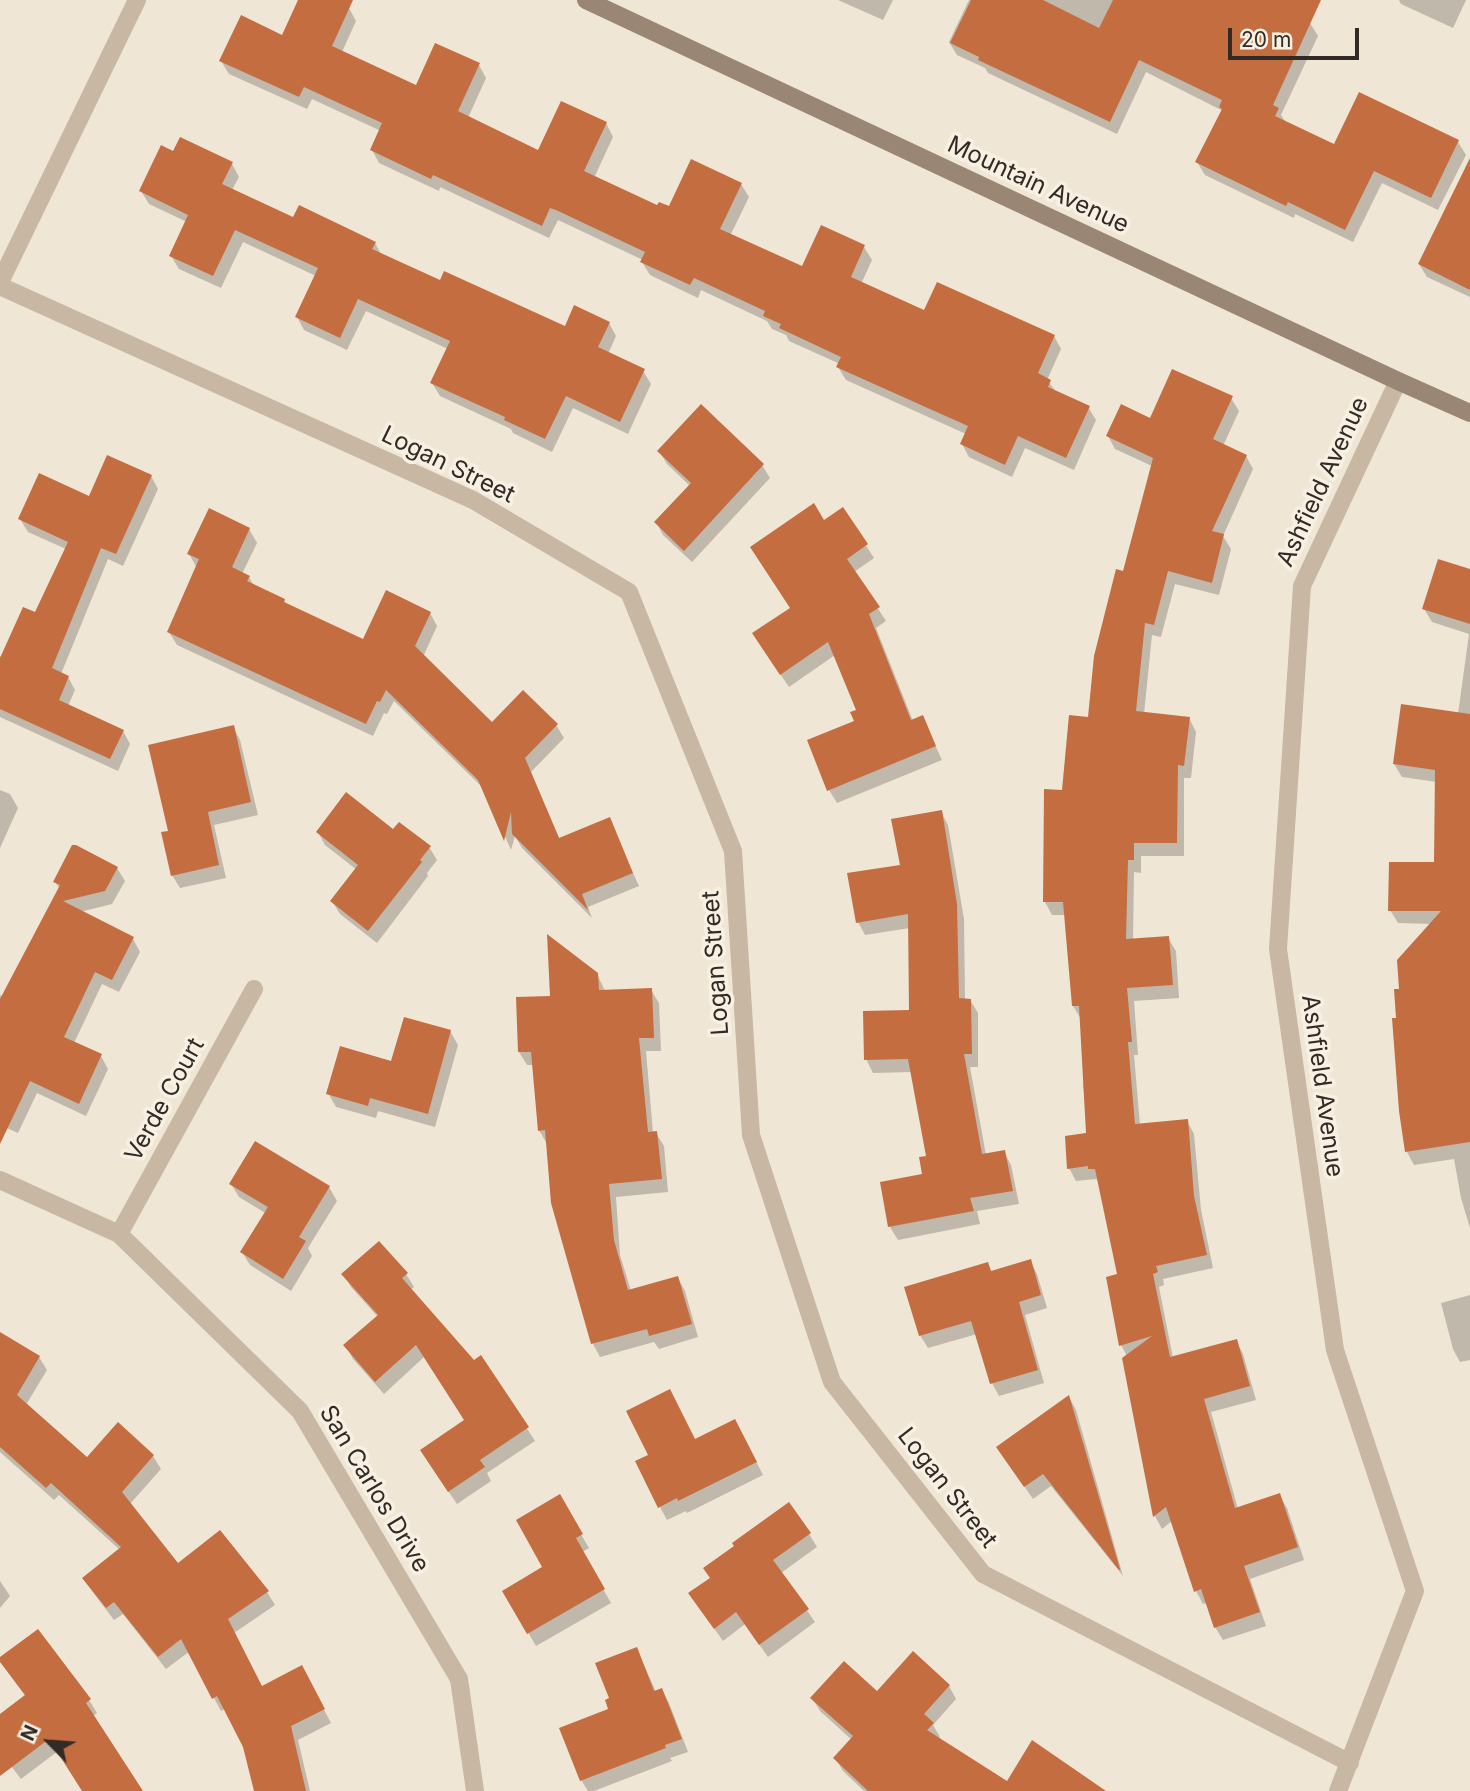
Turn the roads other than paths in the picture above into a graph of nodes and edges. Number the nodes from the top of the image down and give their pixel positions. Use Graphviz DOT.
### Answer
graph roads {
  1 [pos="136,0"];
  2 [pos="586,0"];
  3 [pos="0,284"];
  4 [pos="1398,381"];
  5 [pos="1470,412"];
  6 [pos="254,989"];
  7 [pos="0,1181"];
  8 [pos="119,1234"];
  9 [pos="1350,1763"];
  10 [pos="475,1791"];
  11 [pos="1338,1791"];
  1 -- 3 [label="street"];
  2 -- 4 [label="street, Mountain Avenue"];
  3 -- 9 [label="street, Logan Street"];
  4 -- 5 [label="street, Mountain Avenue"];
  4 -- 9 [label="street, Ashfield Avenue"];
  6 -- 8 [label="street, Verde Court"];
  7 -- 8 [label="street, San Carlos Drive"];
  8 -- 10 [label="street, San Carlos Drive"];
  9 -- 11 [label="street, Ashfield Avenue"];
}
